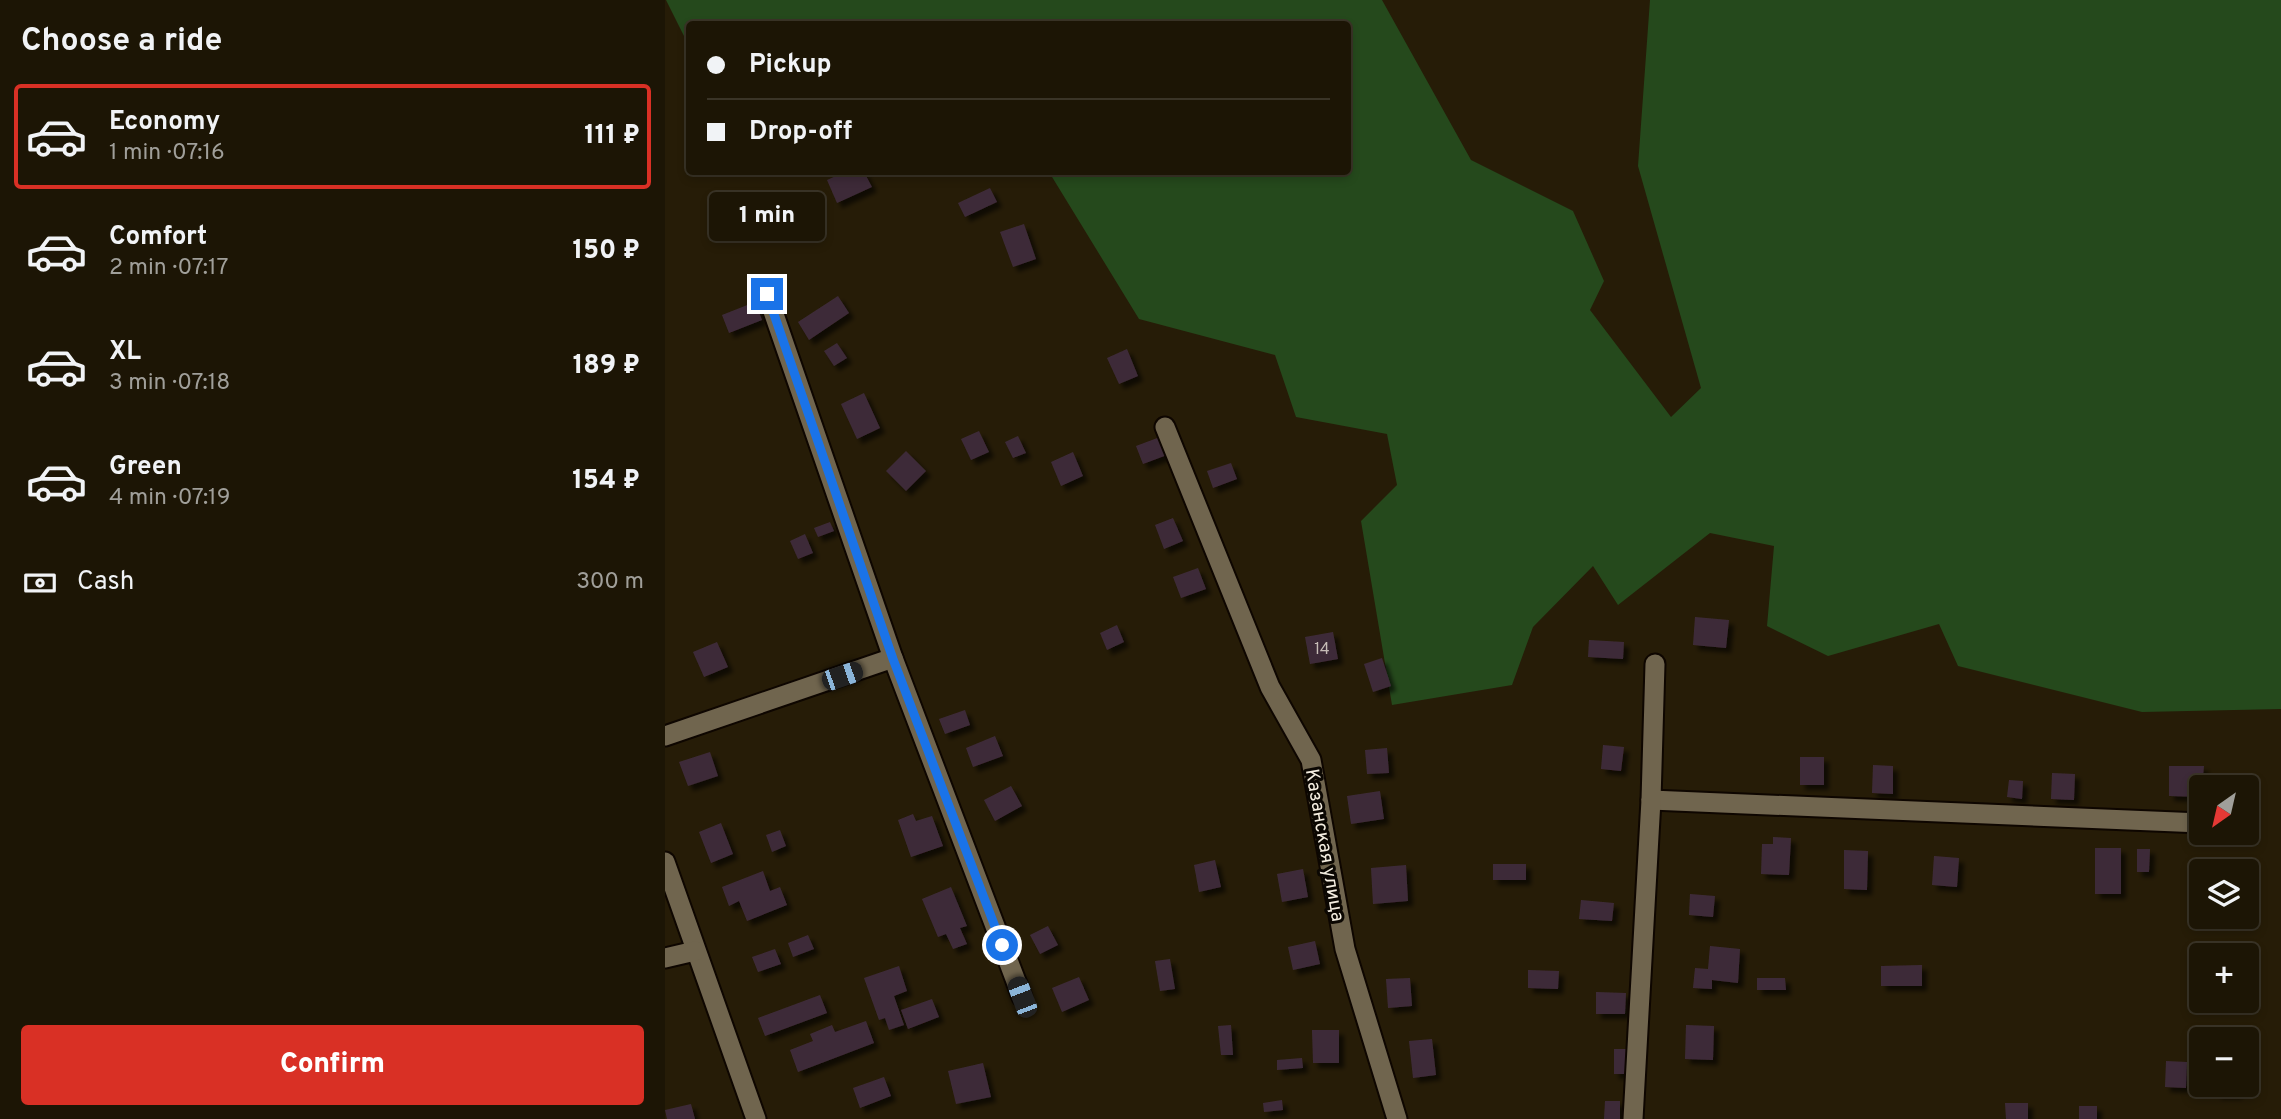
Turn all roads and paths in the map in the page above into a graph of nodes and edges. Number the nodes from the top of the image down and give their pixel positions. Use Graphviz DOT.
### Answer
graph roads {
  1 [pos="767,294"];
  2 [pos="1165,427"];
  3 [pos="893,659"];
  4 [pos="1655,664"];
  5 [pos="665,736"];
  6 [pos="1651,800"];
  7 [pos="2189,822"];
  8 [pos="665,862"];
  9 [pos="695,951"];
  10 [pos="665,958"];
  11 [pos="1022,997"];
  12 [pos="756,1119"];
  13 [pos="1397,1119"];
  14 [pos="1633,1119"];
  1 -- 3 [label="street"];
  2 -- 13 [label="street, Казанская улица"];
  3 -- 5 [label="street"];
  3 -- 11 [label="street"];
  4 -- 6 [label="street"];
  6 -- 7 [label="street"];
  6 -- 14 [label="street"];
  8 -- 9 [label="street"];
  9 -- 10 [label="street"];
  9 -- 12 [label="street"];
}
